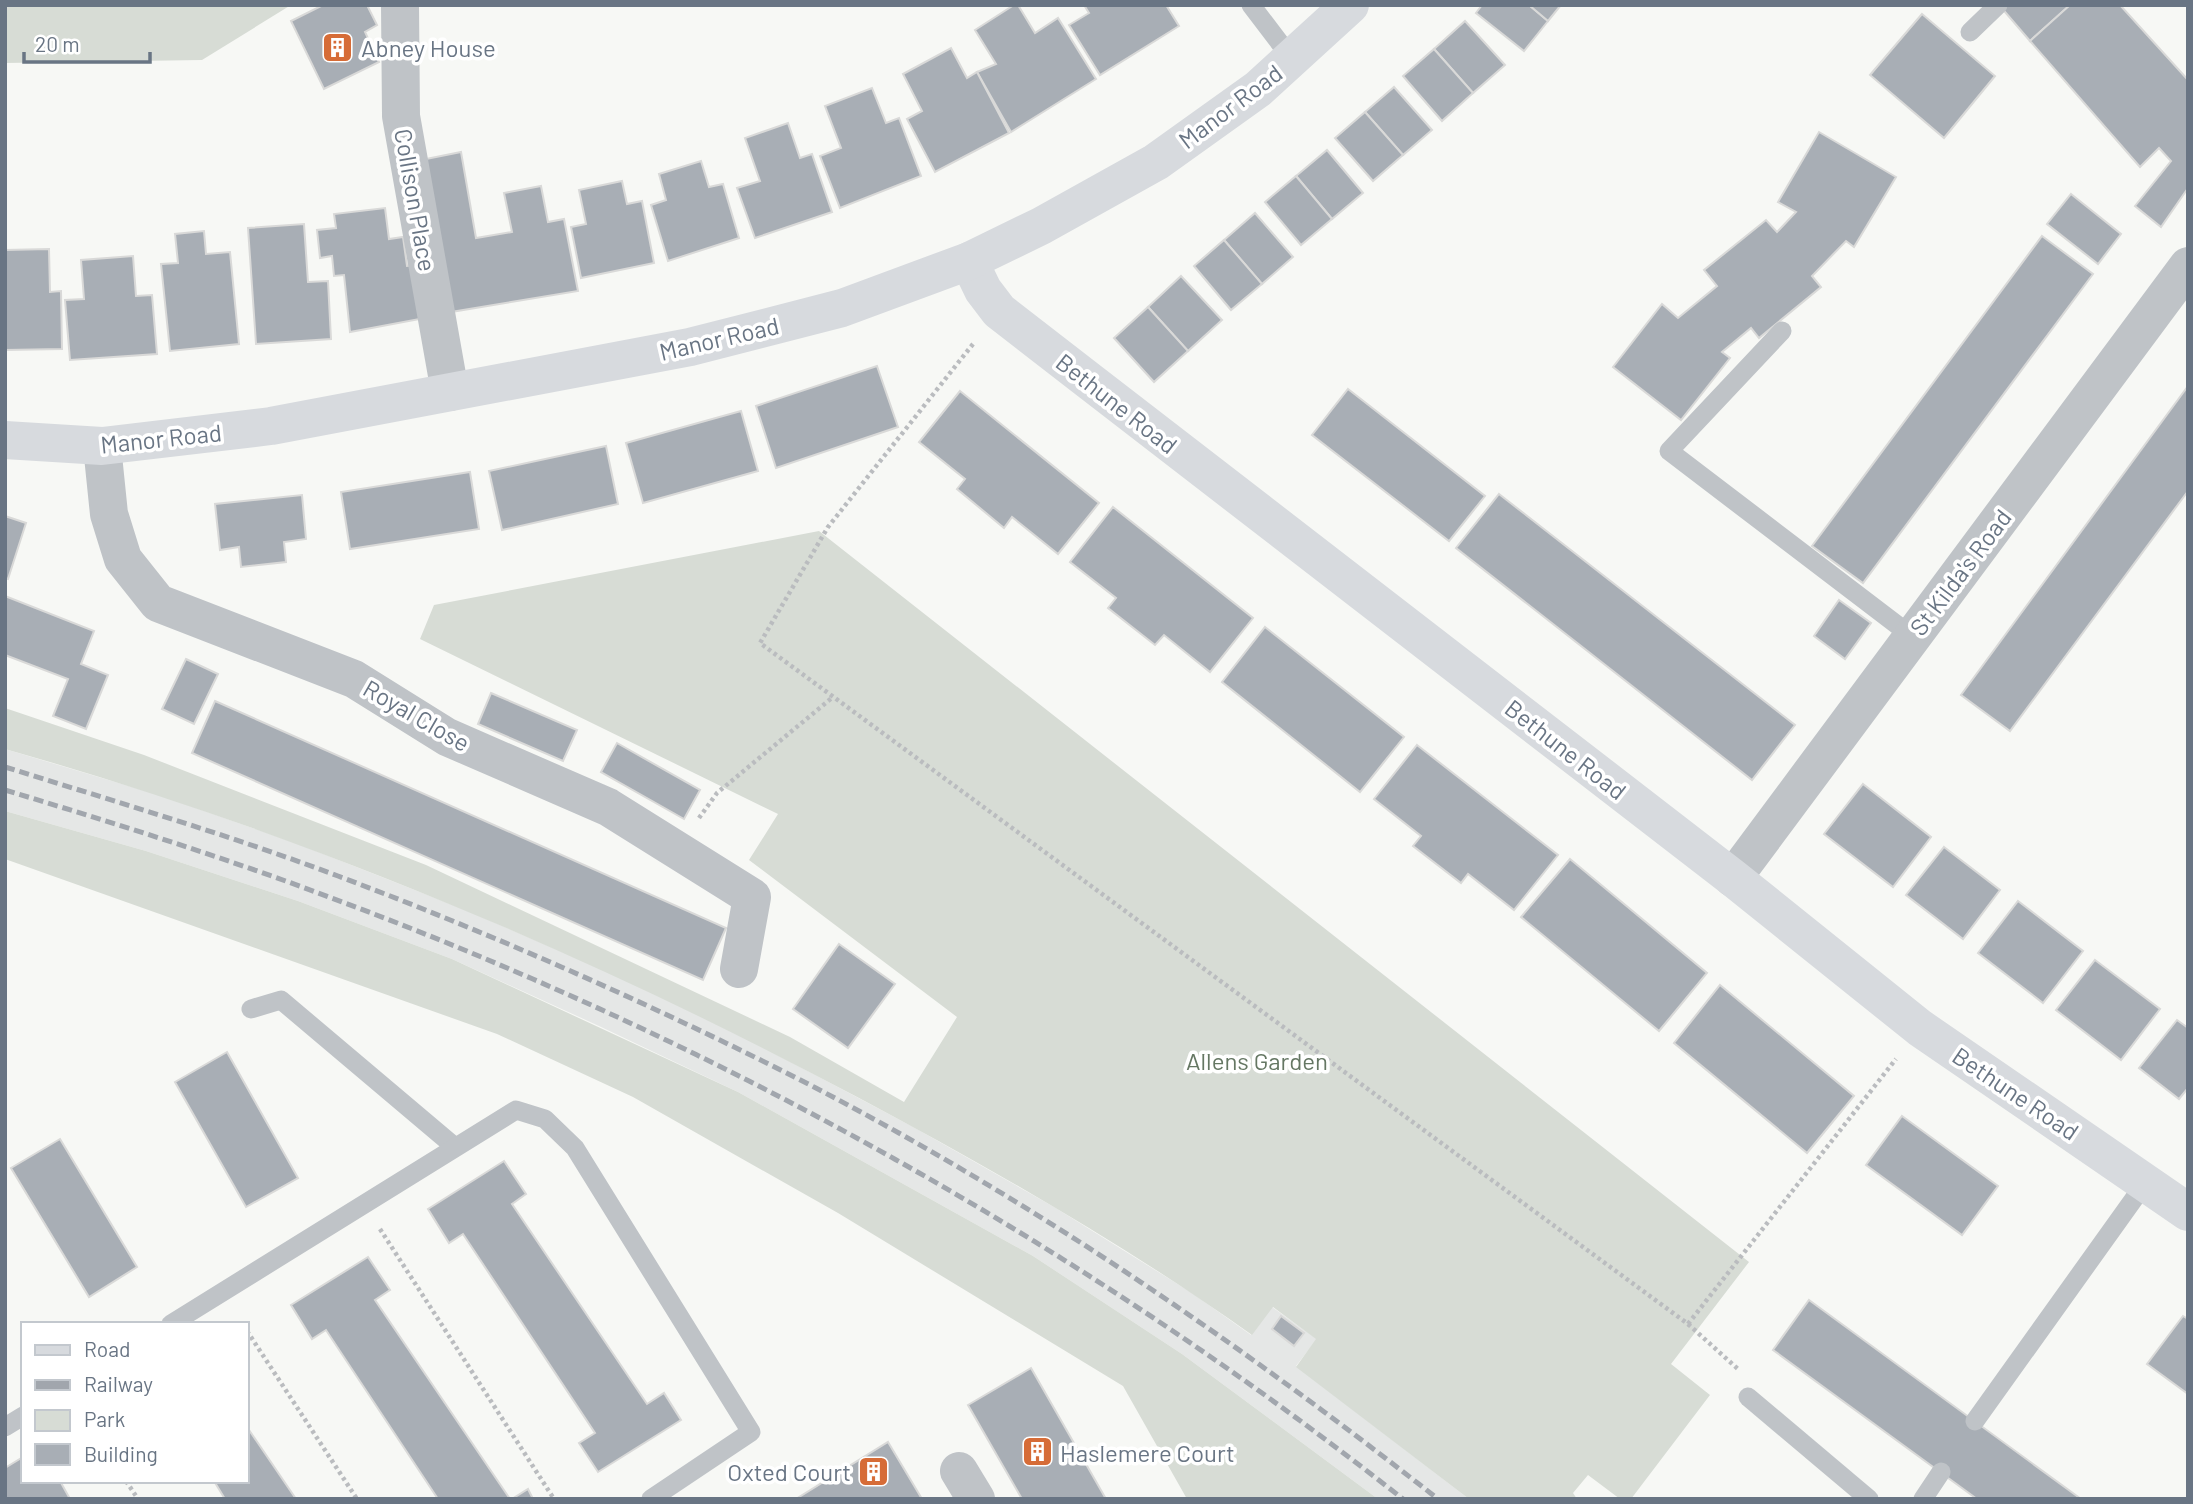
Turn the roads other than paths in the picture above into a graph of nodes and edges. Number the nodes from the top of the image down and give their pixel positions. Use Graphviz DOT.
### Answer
graph roads {
  1 [pos="400,5"];
  2 [pos="1251,5"];
  3 [pos="1350,5"];
  4 [pos="1998,5"];
  5 [pos="1970,33"];
  6 [pos="1292,59"];
  7 [pos="969,261"];
  8 [pos="2182,286"];
  9 [pos="1782,331"];
  10 [pos="450,392"];
  11 [pos="5,440"];
  12 [pos="102,446"];
  13 [pos="1913,637"];
  14 [pos="1733,878"];
  15 [pos="739,969"];
  16 [pos="251,1009"];
  17 [pos="455,1147"];
  18 [pos="2146,1182"];
  19 [pos="2188,1212"];
  20 [pos="174,1322"];
  21 [pos="1748,1397"];
  22 [pos="21,1417"];
  23 [pos="1975,1421"];
  24 [pos="5,1427"];
  25 [pos="1941,1472"];
  26 [pos="650,1499"];
  27 [pos="1869,1499"];
  28 [pos="1923,1499"];
  1 -- 10 [label="street, Collison Place"];
  2 -- 6 [label="lane"];
  3 -- 6 [label="street, Manor Road"];
  4 -- 5 [label="lane"];
  6 -- 7 [label="street, Manor Road"];
  7 -- 10 [label="street, Manor Road"];
  7 -- 14 [label="street, Bethune Road"];
  8 -- 13 [label="street, St Kilda's Road"];
  9 -- 13 [label="lane"];
  10 -- 12 [label="street, Manor Road"];
  11 -- 12 [label="street, Manor Road"];
  12 -- 15 [label="street, Royal Close"];
  13 -- 14 [label="street, St Kilda's Road"];
  14 -- 18 [label="street, Bethune Road"];
  16 -- 17 [label="lane"];
  17 -- 20 [label="lane"];
  17 -- 26 [label="lane"];
  18 -- 19 [label="street, Bethune Road"];
  18 -- 23 [label="lane"];
  21 -- 27 [label="lane"];
  22 -- 24 [label="lane"];
  25 -- 28 [label="lane"];
}
